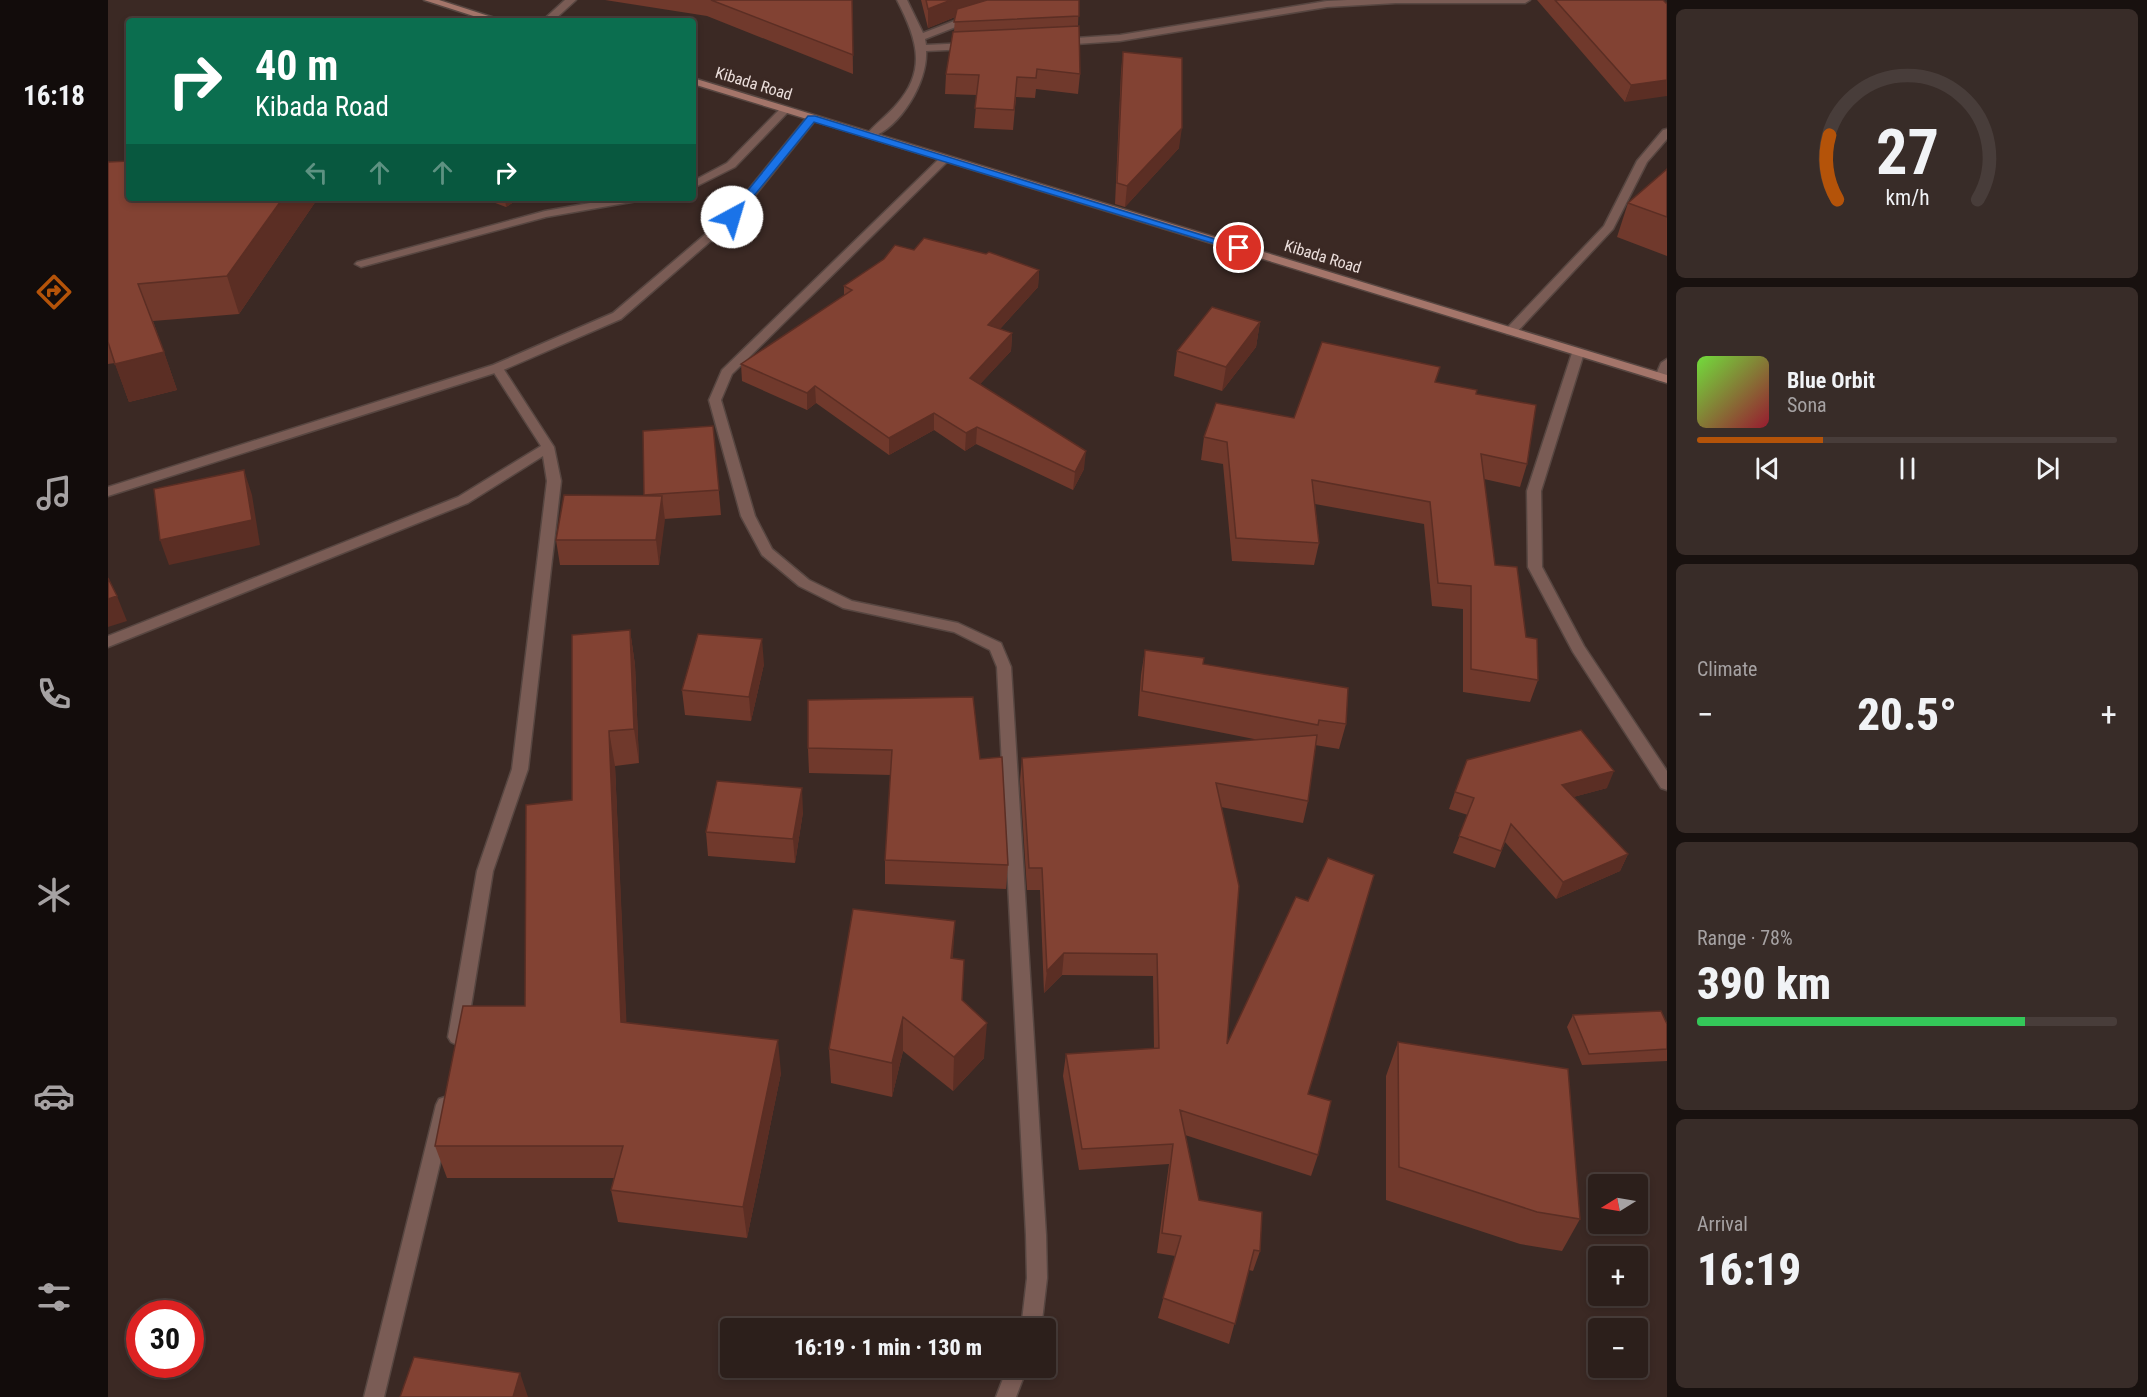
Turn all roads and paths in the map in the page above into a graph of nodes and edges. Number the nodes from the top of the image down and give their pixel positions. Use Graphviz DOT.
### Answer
graph roads {
  1 [pos="429,0"];
  2 [pos="571,0"];
  3 [pos="902,0"];
  4 [pos="1525,0"];
  5 [pos="981,14"];
  6 [pos="489,18"];
  7 [pos="550,18"];
  8 [pos="920,43"];
  9 [pos="1045,43"];
  10 [pos="977,46"];
  11 [pos="696,82"];
  12 [pos="784,110"];
  13 [pos="812,118"];
  14 [pos="1667,132"];
  15 [pos="872,134"];
  16 [pos="946,158"];
  17 [pos="696,183"];
  18 [pos="620,201"];
  19 [pos="361,264"];
  20 [pos="1511,331"];
  21 [pos="1578,353"];
  22 [pos="1667,363"];
  23 [pos="497,368"];
  24 [pos="1664,378"];
  25 [pos="548,447"];
  26 [pos="108,492"];
  27 [pos="108,642"];
  28 [pos="1667,784"];
  29 [pos="454,1055"];
  30 [pos="448,1089"];
  31 [pos="1032,1318"];
  32 [pos="1013,1378"];
  33 [pos="374,1397"];
  34 [pos="1006,1397"];
  1 -- 6 [label="main road"];
  2 -- 7 [label="street"];
  3 -- 8 [label="street"];
  4 -- 9 [label="street"];
  5 -- 8 [label="street"];
  8 -- 10 [label="street"];
  8 -- 15 [label="street"];
  11 -- 12 [label="main road, Kibada Road"];
  12 -- 13 [label="main road, Kibada Road"];
  12 -- 17 [label="street"];
  13 -- 15 [label="main road, Kibada Road"];
  13 -- 23 [label="street"];
  14 -- 20 [label="street"];
  15 -- 16 [label="main road, Kibada Road"];
  16 -- 20 [label="main road, Kibada Road"];
  16 -- 31 [label="street"];
  18 -- 19 [label="street"];
  20 -- 21 [label="main road, Kibada Road"];
  21 -- 24 [label="main road, Kibada Road"];
  21 -- 28 [label="street"];
  22 -- 24 [label="street"];
  23 -- 25 [label="street"];
  23 -- 26 [label="street"];
  25 -- 27 [label="street"];
  25 -- 29 [label="street"];
  30 -- 33 [label="street"];
  32 -- 34 [label="street"];
}
